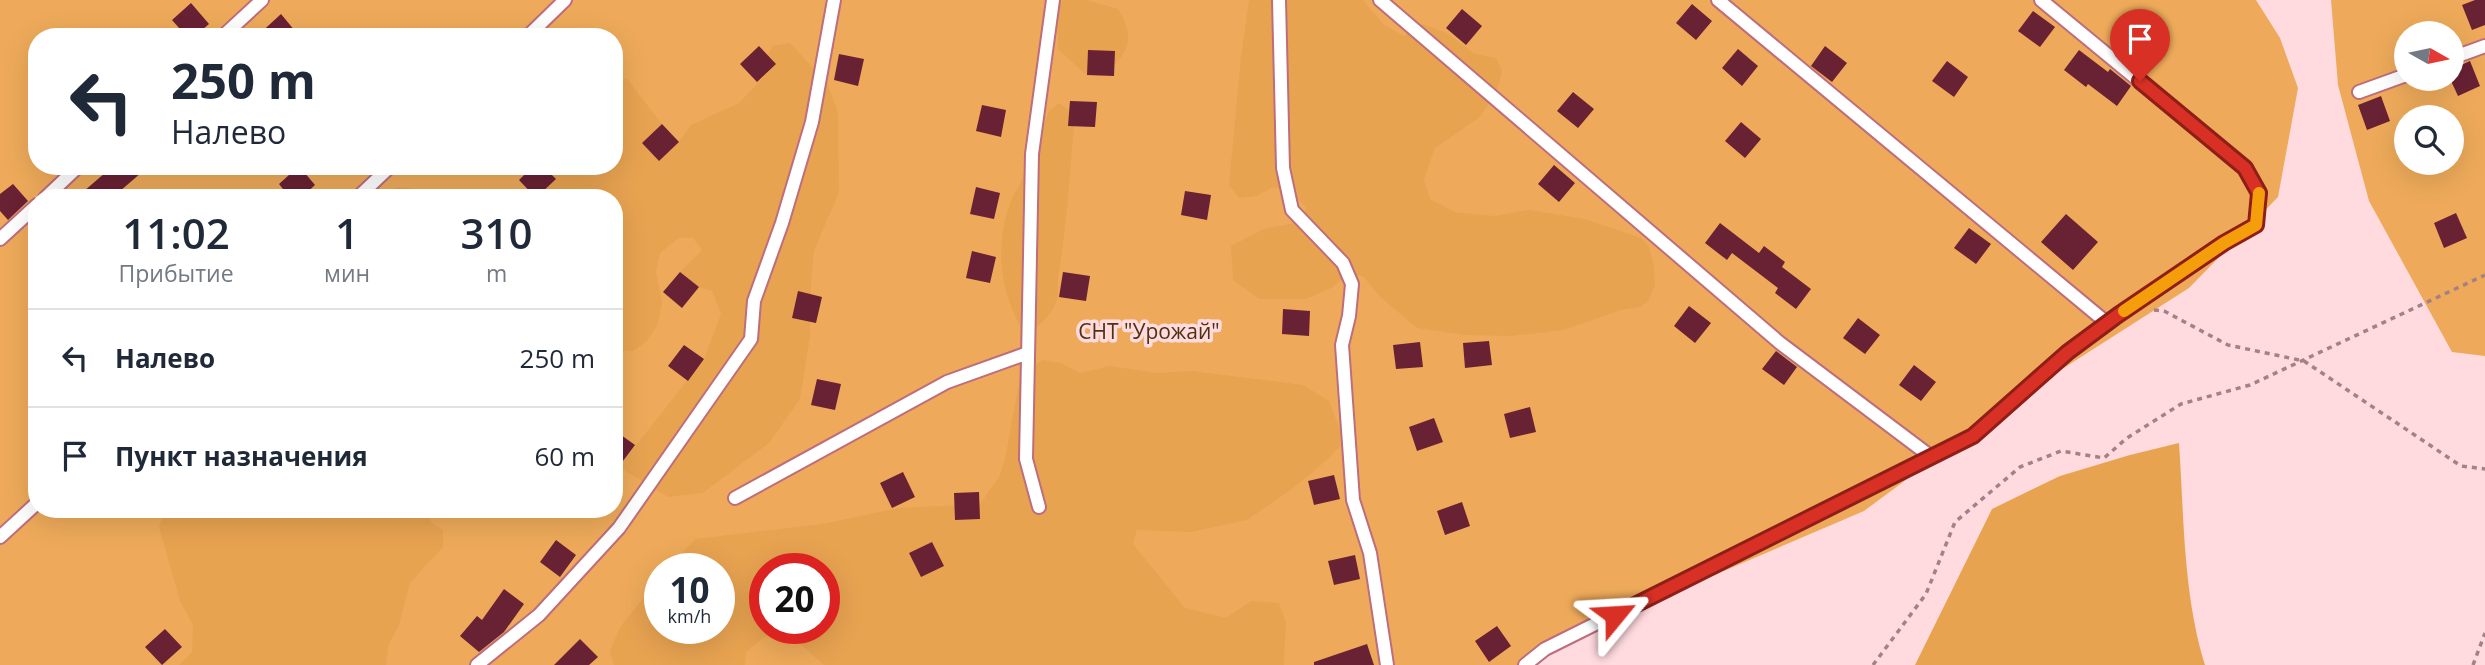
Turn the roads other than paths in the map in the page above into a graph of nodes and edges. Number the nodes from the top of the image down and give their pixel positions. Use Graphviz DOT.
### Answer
graph roads {
  1 [pos="262,0"];
  2 [pos="565,0"];
  3 [pos="834,0"];
  4 [pos="1054,0"];
  5 [pos="1279,0"];
  6 [pos="1380,0"];
  7 [pos="1718,0"];
  8 [pos="2041,0"];
  9 [pos="232,28"];
  10 [pos="536,28"];
  11 [pos="2485,46"];
  12 [pos="2464,54"];
  13 [pos="2394,79"];
  14 [pos="2360,92"];
  15 [pos="69,175"];
  16 [pos="381,175"];
  17 [pos="55,189"];
  18 [pos="367,189"];
  19 [pos="28,213"];
  20 [pos="0,239"];
  21 [pos="2107,323"];
  22 [pos="1028,353"];
  23 [pos="1930,456"];
  24 [pos="735,498"];
  25 [pos="1039,508"];
  26 [pos="28,511"];
  27 [pos="0,537"];
  28 [pos="478,665"];
  29 [pos="1387,665"];
  30 [pos="1525,665"];
  1 -- 9 [label="lane"];
  2 -- 10 [label="lane"];
  3 -- 28 [label="lane"];
  4 -- 22 [label="lane"];
  5 -- 29 [label="lane"];
  6 -- 23 [label="lane"];
  7 -- 21 [label="lane"];
  8 -- 21 [label="lane"];
  11 -- 12 [label="lane"];
  13 -- 14 [label="lane"];
  15 -- 17 [label="lane"];
  16 -- 18 [label="lane"];
  19 -- 20 [label="lane"];
  21 -- 23 [label="lane"];
  22 -- 24 [label="lane"];
  22 -- 25 [label="lane"];
  23 -- 30 [label="lane"];
  26 -- 27 [label="lane"];
}
